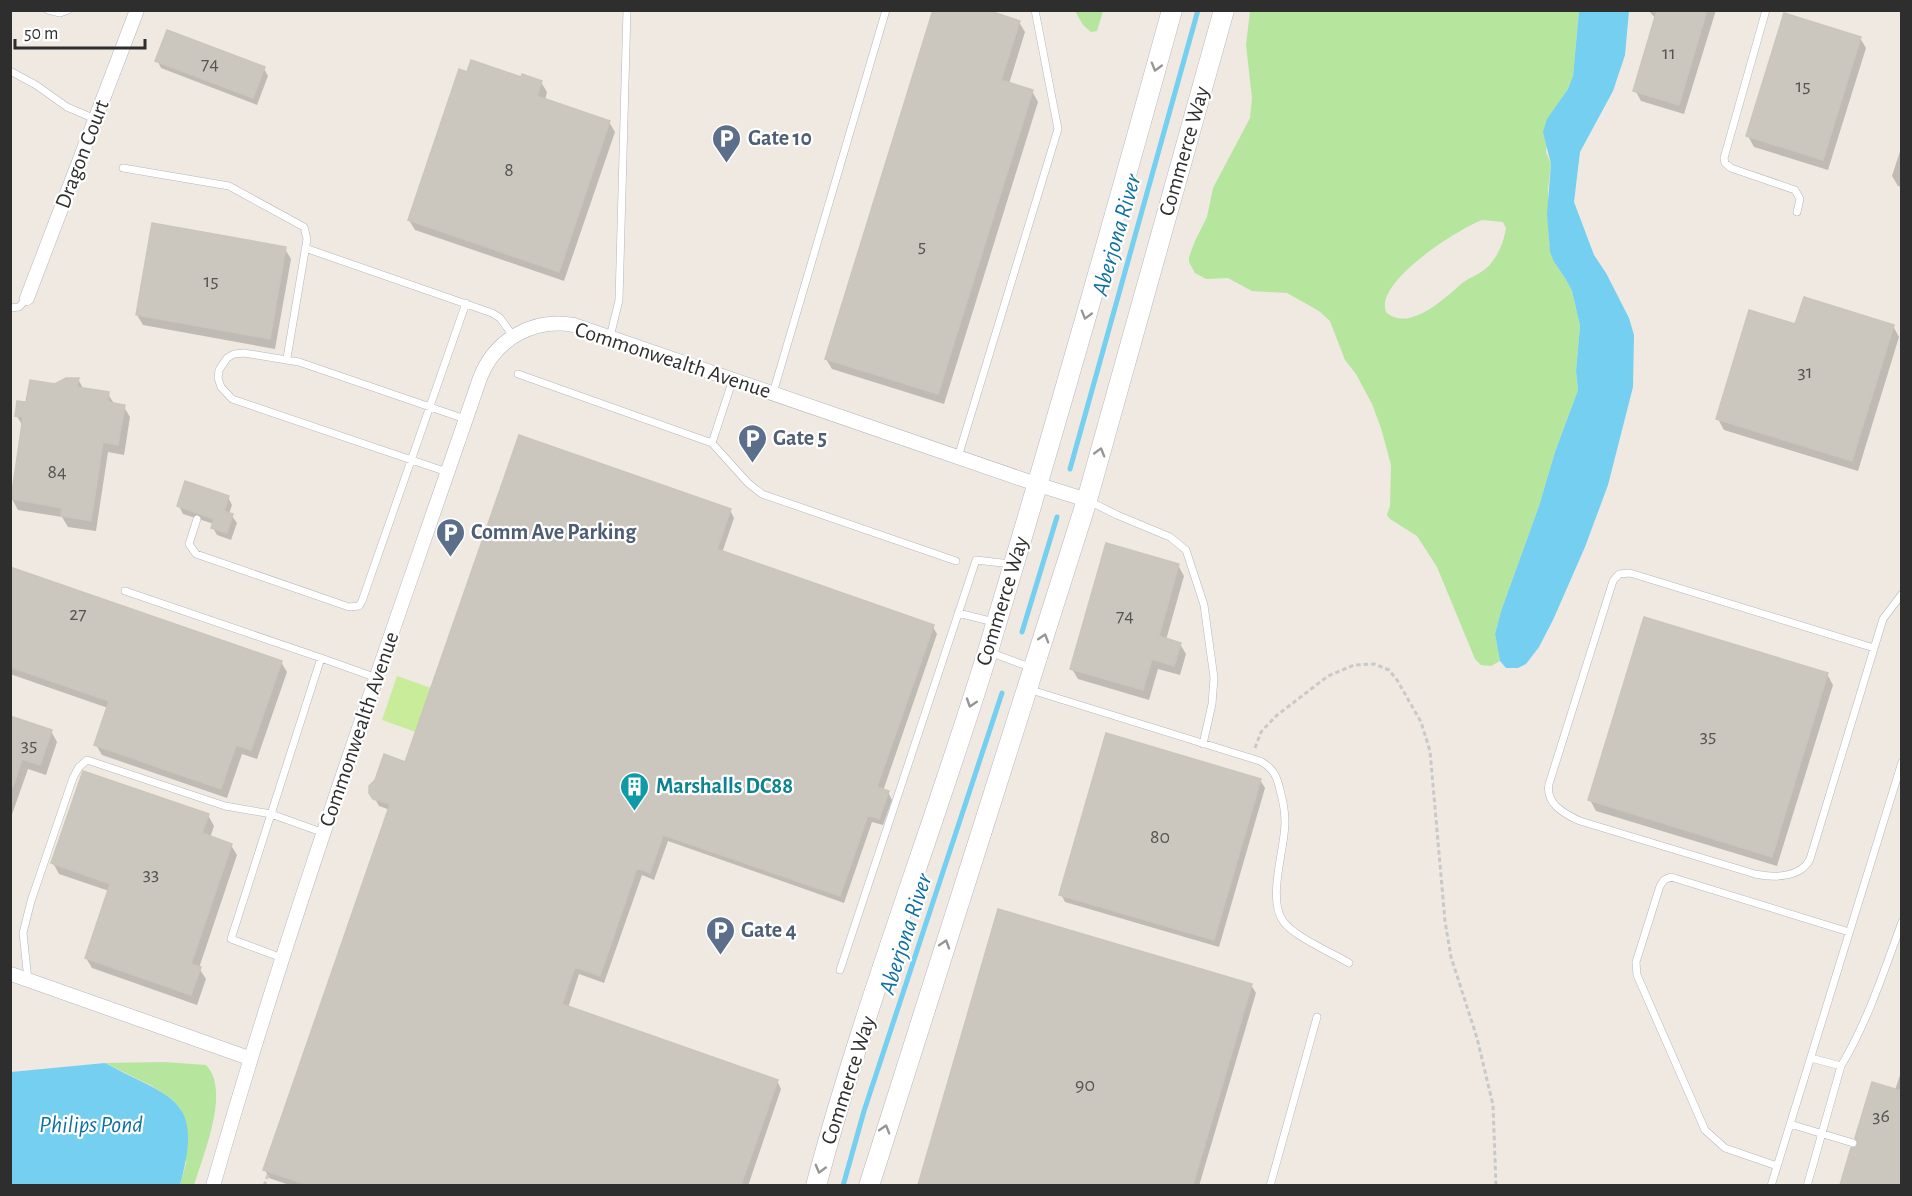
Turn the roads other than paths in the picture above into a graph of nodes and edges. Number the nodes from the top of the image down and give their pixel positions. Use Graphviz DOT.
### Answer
graph roads {
  1 [pos="48,10"];
  2 [pos="68,10"];
  3 [pos="137,10"];
  4 [pos="627,10"];
  5 [pos="886,10"];
  6 [pos="1035,10"];
  7 [pos="1172,10"];
  8 [pos="1224,10"];
  9 [pos="1766,10"];
  10 [pos="10,71"];
  11 [pos="95,119"];
  12 [pos="123,168"];
  13 [pos="1797,212"];
  14 [pos="305,248"];
  15 [pos="27,298"];
  16 [pos="466,303"];
  17 [pos="10,308"];
  18 [pos="513,336"];
  19 [pos="610,337"];
  20 [pos="287,358"];
  21 [pos="518,374"];
  22 [pos="733,380"];
  23 [pos="773,393"];
  24 [pos="430,407"];
  25 [pos="465,419"];
  26 [pos="712,442"];
  27 [pos="958,457"];
  28 [pos="411,459"];
  29 [pos="447,472"];
  30 [pos="1036,484"];
  31 [pos="1087,500"];
  32 [pos="197,519"];
  33 [pos="956,561"];
  34 [pos="1013,564"];
  35 [pos="125,591"];
  36 [pos="1902,594"];
  37 [pos="958,613"];
  38 [pos="996,622"];
  39 [pos="1874,648"];
  40 [pos="987,652"];
  41 [pos="321,658"];
  42 [pos="1034,669"];
  43 [pos="377,678"];
  44 [pos="1028,689"];
  45 [pos="1203,744"];
  46 [pos="1902,762"];
  47 [pos="271,814"];
  48 [pos="324,833"];
  49 [pos="1902,922"];
  50 [pos="1849,932"];
  51 [pos="282,958"];
  52 [pos="1349,963"];
  53 [pos="840,970"];
  54 [pos="11,974"];
  55 [pos="28,980"];
  56 [pos="1317,1017"];
  57 [pos="249,1058"];
  58 [pos="1810,1058"];
  59 [pos="1841,1066"];
  60 [pos="1790,1124"];
  61 [pos="1823,1134"];
  62 [pos="1853,1143"];
  63 [pos="1777,1166"];
  64 [pos="213,1185"];
  65 [pos="816,1185"];
  66 [pos="869,1185"];
  67 [pos="1270,1185"];
  68 [pos="1771,1185"];
  69 [pos="1807,1185"];
  1 -- 2 [label="lane"];
  3 -- 11 [label="street, Dragon Court"];
  4 -- 19 [label="lane"];
  5 -- 23 [label="lane"];
  6 -- 27 [label="lane"];
  7 -- 30 [label="street, Commerce Way, one-way"];
  31 -- 8 [label="street, Commerce Way, one-way"];
  9 -- 13 [label="lane"];
  10 -- 11 [label="lane"];
  11 -- 15 [label="street, Dragon Court"];
  12 -- 14 [label="lane"];
  14 -- 16 [label="lane"];
  14 -- 20 [label="lane"];
  15 -- 17 [label="lane"];
  16 -- 18 [label="lane"];
  16 -- 24 [label="lane"];
  18 -- 19 [label="street, Commonwealth Avenue"];
  18 -- 25 [label="street, Commonwealth Avenue"];
  19 -- 22 [label="street, Commonwealth Avenue"];
  20 -- 24 [label="lane"];
  20 -- 28 [label="lane"];
  21 -- 26 [label="lane"];
  22 -- 23 [label="street, Commonwealth Avenue"];
  22 -- 26 [label="lane"];
  23 -- 27 [label="street, Commonwealth Avenue"];
  24 -- 25 [label="lane"];
  24 -- 28 [label="lane"];
  25 -- 29 [label="street, Commonwealth Avenue"];
  26 -- 33 [label="lane"];
  27 -- 30 [label="street, Commonwealth Avenue"];
  28 -- 29 [label="lane"];
  28 -- 32 [label="lane"];
  29 -- 43 [label="street, Commonwealth Avenue"];
  30 -- 31 [label="street, Commonwealth Avenue"];
  30 -- 34 [label="street, Commerce Way"];
  42 -- 31 [label="street, Commerce Way, one-way"];
  31 -- 45 [label="lane"];
  34 -- 37 [label="lane"];
  34 -- 38 [label="street, Commerce Way"];
  35 -- 41 [label="lane"];
  36 -- 39 [label="lane"];
  37 -- 38 [label="lane"];
  37 -- 53 [label="lane"];
  38 -- 40 [label="street, Commerce Way"];
  39 -- 39 [label="lane"];
  40 -- 42 [label="lane"];
  40 -- 65 [label="street, Commerce Way, one-way"];
  41 -- 43 [label="lane"];
  41 -- 47 [label="lane"];
  42 -- 44 [label="street, Commerce Way"];
  43 -- 48 [label="street, Commonwealth Avenue"];
  44 -- 45 [label="lane"];
  66 -- 44 [label="street, Commerce Way, one-way"];
  45 -- 52 [label="lane"];
  46 -- 50 [label="lane"];
  47 -- 48 [label="lane"];
  47 -- 51 [label="lane"];
  47 -- 55 [label="lane"];
  48 -- 51 [label="street, Commonwealth Avenue"];
  49 -- 59 [label="lane"];
  50 -- 58 [label="lane"];
  50 -- 63 [label="lane"];
  51 -- 57 [label="street, Commonwealth Avenue"];
  54 -- 55 [label="street"];
  55 -- 57 [label="street"];
  56 -- 67 [label="lane"];
  57 -- 64 [label="street, Commonwealth Avenue"];
  58 -- 59 [label="lane"];
  58 -- 60 [label="lane"];
  59 -- 61 [label="lane"];
  60 -- 61 [label="lane"];
  60 -- 63 [label="lane"];
  61 -- 62 [label="lane"];
  61 -- 69 [label="lane"];
  63 -- 68 [label="lane"];
}
